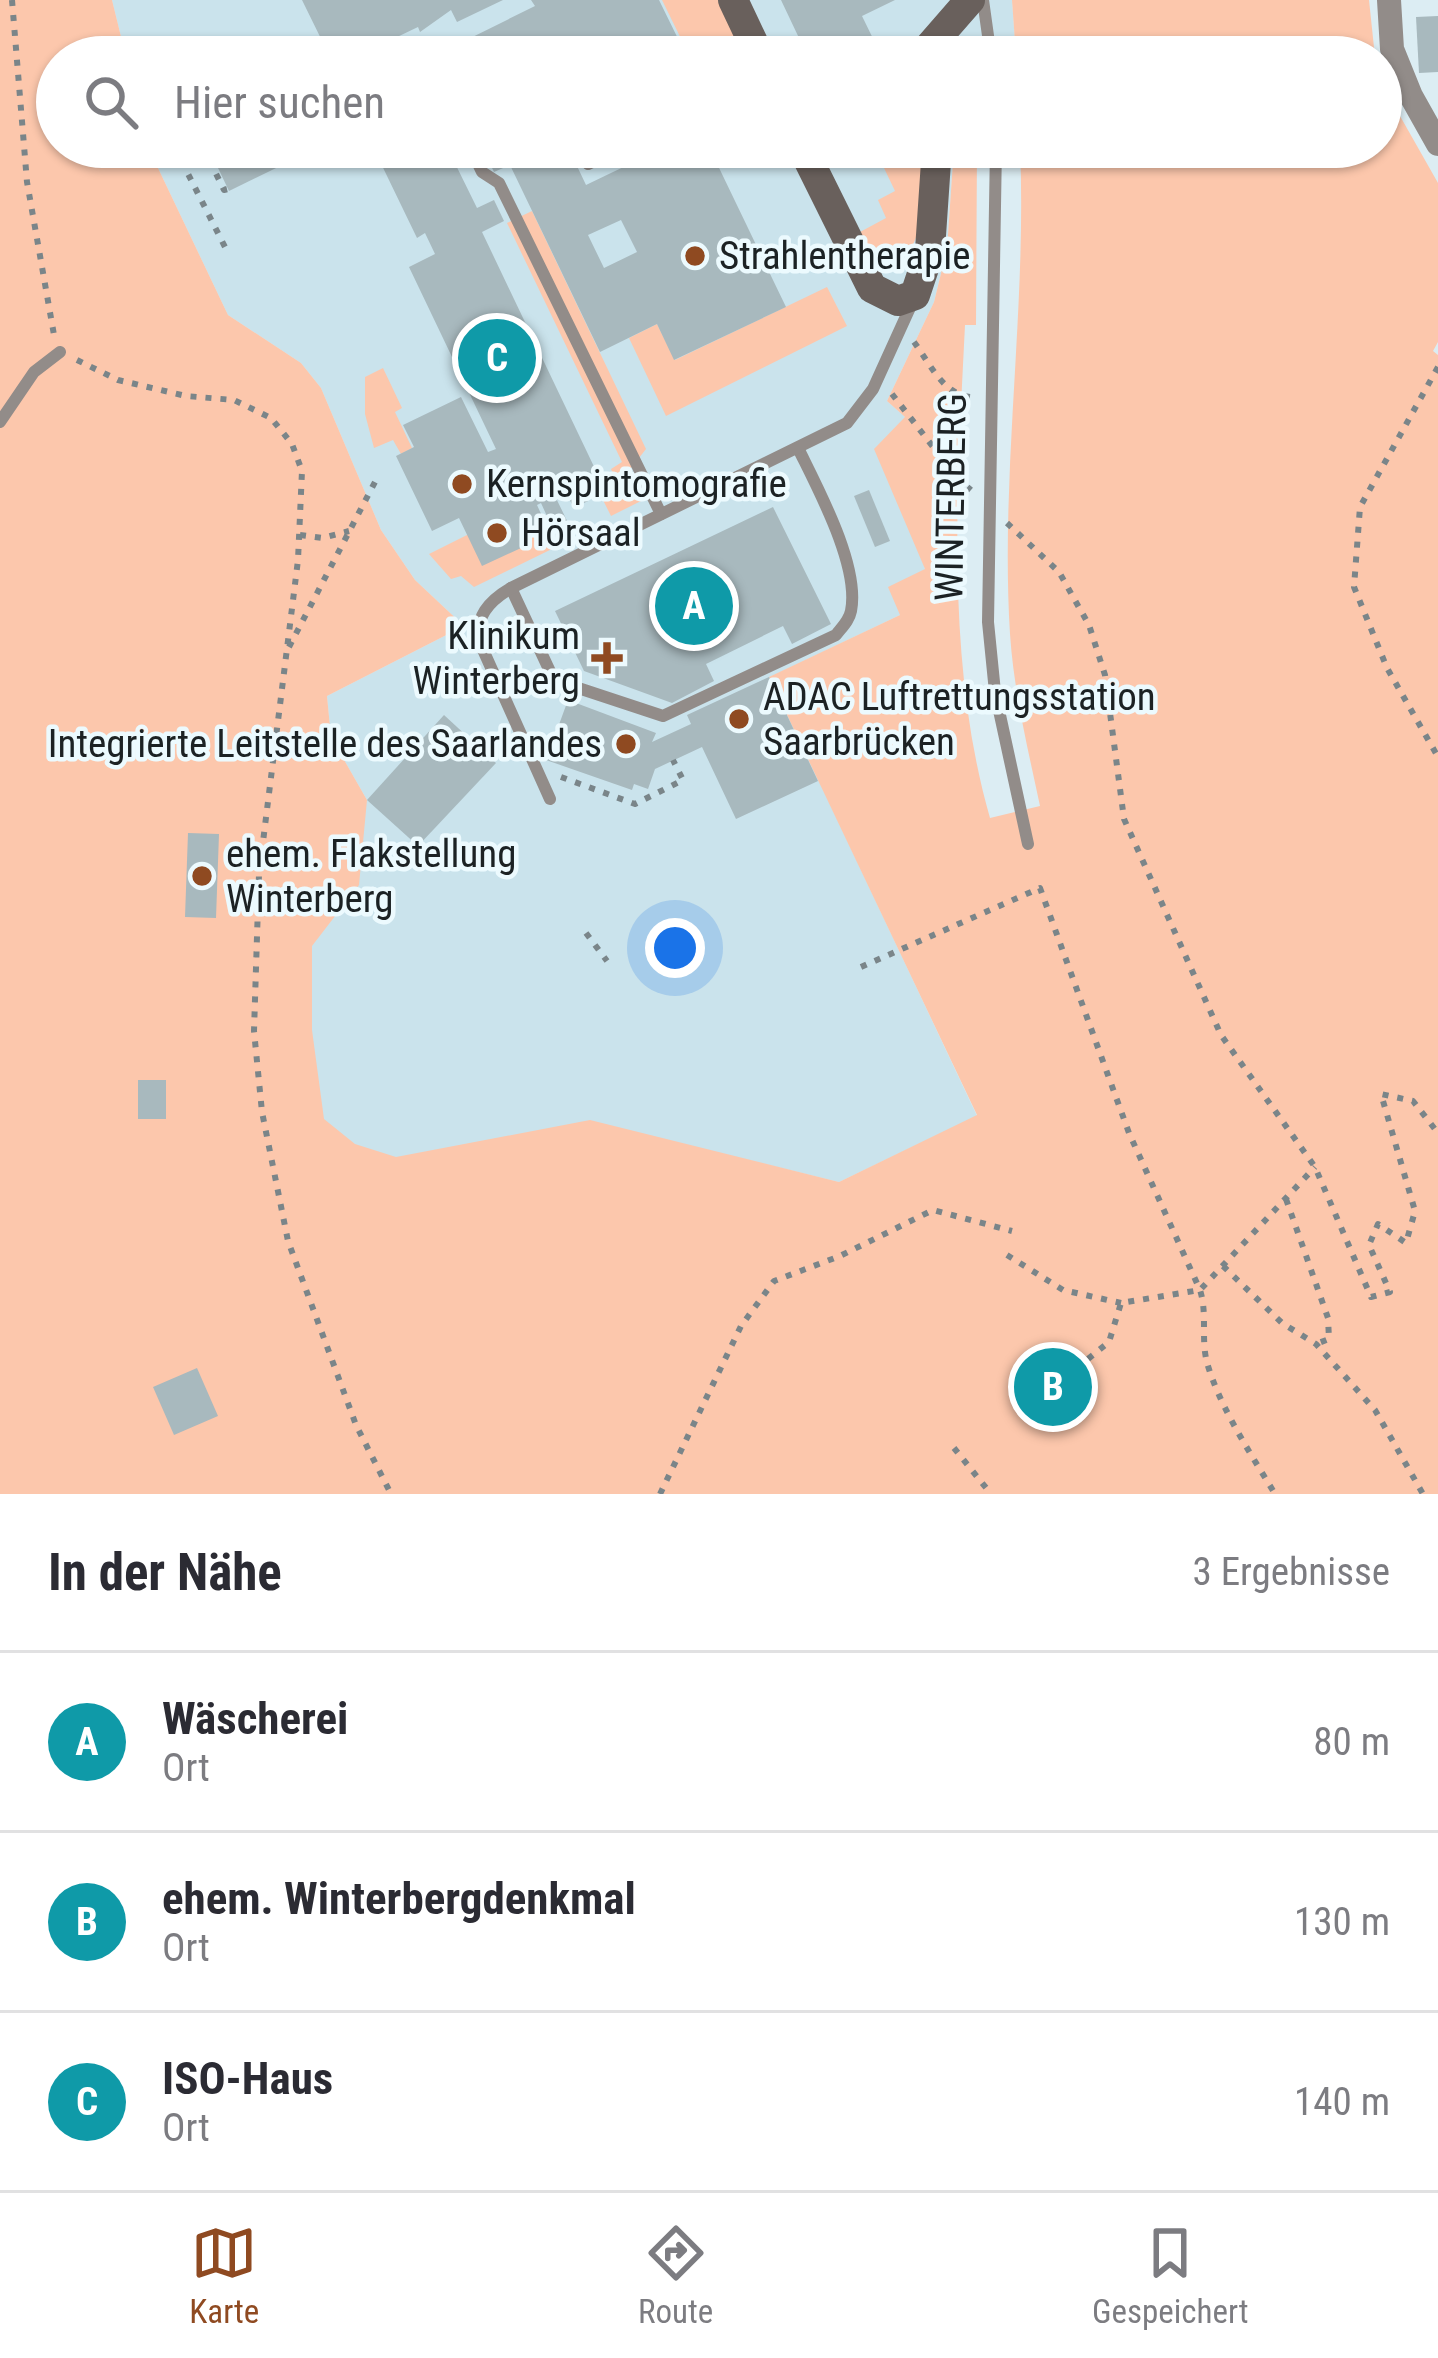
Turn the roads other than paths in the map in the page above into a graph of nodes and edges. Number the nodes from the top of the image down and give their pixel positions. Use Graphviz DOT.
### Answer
graph roads {
  1 [pos="734,0"];
  2 [pos="970,0"];
  3 [pos="983,0"];
  4 [pos="1388,0"];
  5 [pos="750,36"];
  6 [pos="939,36"];
  7 [pos="988,36"];
  8 [pos="1390,36"];
  9 [pos="1402,75"];
  10 [pos="1438,144"];
  11 [pos="480,168"];
  12 [pos="812,168"];
  13 [pos="936,168"];
  14 [pos="996,168"];
  15 [pos="915,295"];
  16 [pos="59,352"];
  17 [pos="0,422"];
  18 [pos="798,448"];
  19 [pos="661,514"];
  20 [pos="511,588"];
  21 [pos="550,800"];
  22 [pos="1028,844"];
  1 -- 5 [label="street"];
  2 -- 6 [label="street"];
  3 -- 7 [label="lane"];
  4 -- 8 [label="street"];
  9 -- 10 [label="street"];
  11 -- 19 [label="lane"];
  12 -- 15 [label="street"];
  13 -- 15 [label="street, WINTERBERG"];
  14 -- 22 [label="lane, WINTERBERG"];
  15 -- 18 [label="lane, WINTERBERG"];
  16 -- 17 [label="lane"];
  18 -- 19 [label="lane, WINTERBERG"];
  18 -- 20 [label="lane"];
  19 -- 20 [label="lane, WINTERBERG"];
  20 -- 21 [label="lane, WINTERBERG"];
}
